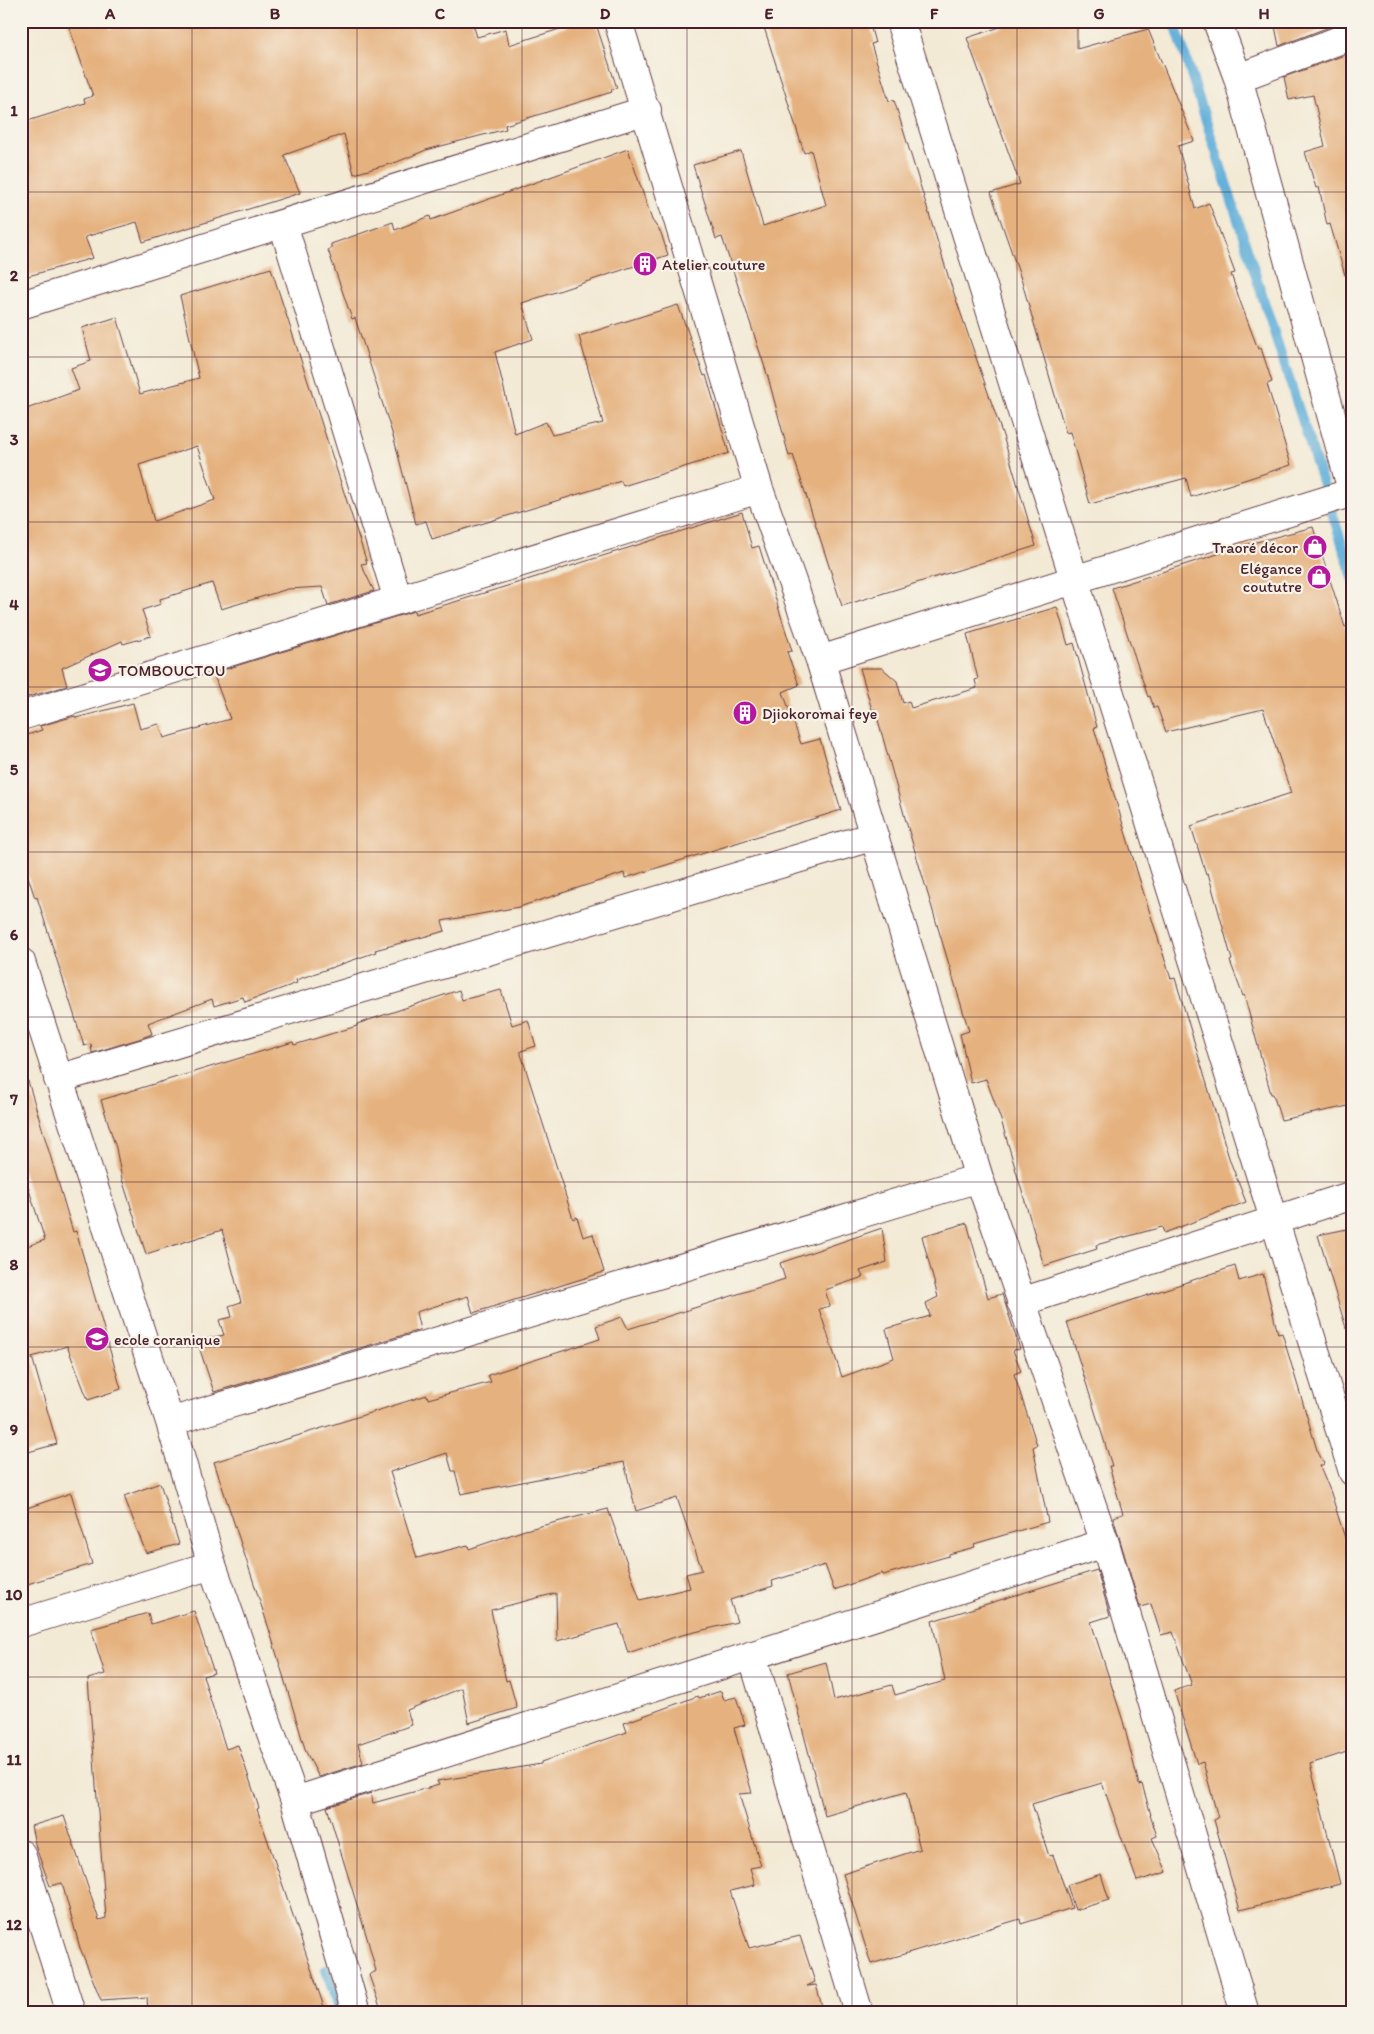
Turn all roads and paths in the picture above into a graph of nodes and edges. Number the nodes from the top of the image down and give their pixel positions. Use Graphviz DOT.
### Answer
graph roads {
  1 [pos="618,21"];
  2 [pos="900,21"];
  3 [pos="1217,21"];
  4 [pos="1353,35"];
  5 [pos="1238,78"];
  6 [pos="646,110"];
  7 [pos="283,224"];
  8 [pos="21,305"];
  9 [pos="759,489"];
  10 [pos="1353,492"];
  11 [pos="1074,579"];
  12 [pos="398,600"];
  13 [pos="820,660"];
  14 [pos="21,716"];
  15 [pos="874,836"];
  16 [pos="21,962"];
  17 [pos="58,1079"];
  18 [pos="980,1178"];
  19 [pos="1353,1195"];
  20 [pos="1274,1220"];
  21 [pos="1021,1302"];
  22 [pos="170,1422"];
  23 [pos="1353,1472"];
  24 [pos="1105,1543"];
  25 [pos="212,1565"];
  26 [pos="21,1623"];
  27 [pos="752,1655"];
  28 [pos="295,1801"];
  29 [pos="21,1854"];
  30 [pos="72,2013"];
  31 [pos="356,2013"];
  32 [pos="860,2013"];
  33 [pos="1245,2013"];
  1 -- 6 [label="street"];
  2 -- 11 [label="street"];
  3 -- 5 [label="street"];
  4 -- 5 [label="street"];
  5 -- 10 [label="street"];
  6 -- 7 [label="street"];
  6 -- 9 [label="street"];
  7 -- 8 [label="street"];
  7 -- 12 [label="street"];
  9 -- 12 [label="street"];
  9 -- 13 [label="street"];
  10 -- 11 [label="street"];
  11 -- 13 [label="street"];
  11 -- 20 [label="street"];
  12 -- 14 [label="street"];
  13 -- 15 [label="street"];
  15 -- 17 [label="street"];
  15 -- 18 [label="street"];
  16 -- 17 [label="street"];
  17 -- 22 [label="street"];
  18 -- 21 [label="street"];
  18 -- 22 [label="street"];
  19 -- 20 [label="street"];
  20 -- 21 [label="street"];
  20 -- 23 [label="street"];
  21 -- 24 [label="street"];
  22 -- 25 [label="street"];
  24 -- 27 [label="street"];
  24 -- 33 [label="street"];
  25 -- 26 [label="street"];
  25 -- 28 [label="street"];
  27 -- 28 [label="street"];
  27 -- 32 [label="street"];
  28 -- 31 [label="street"];
  29 -- 30 [label="street"];
}
